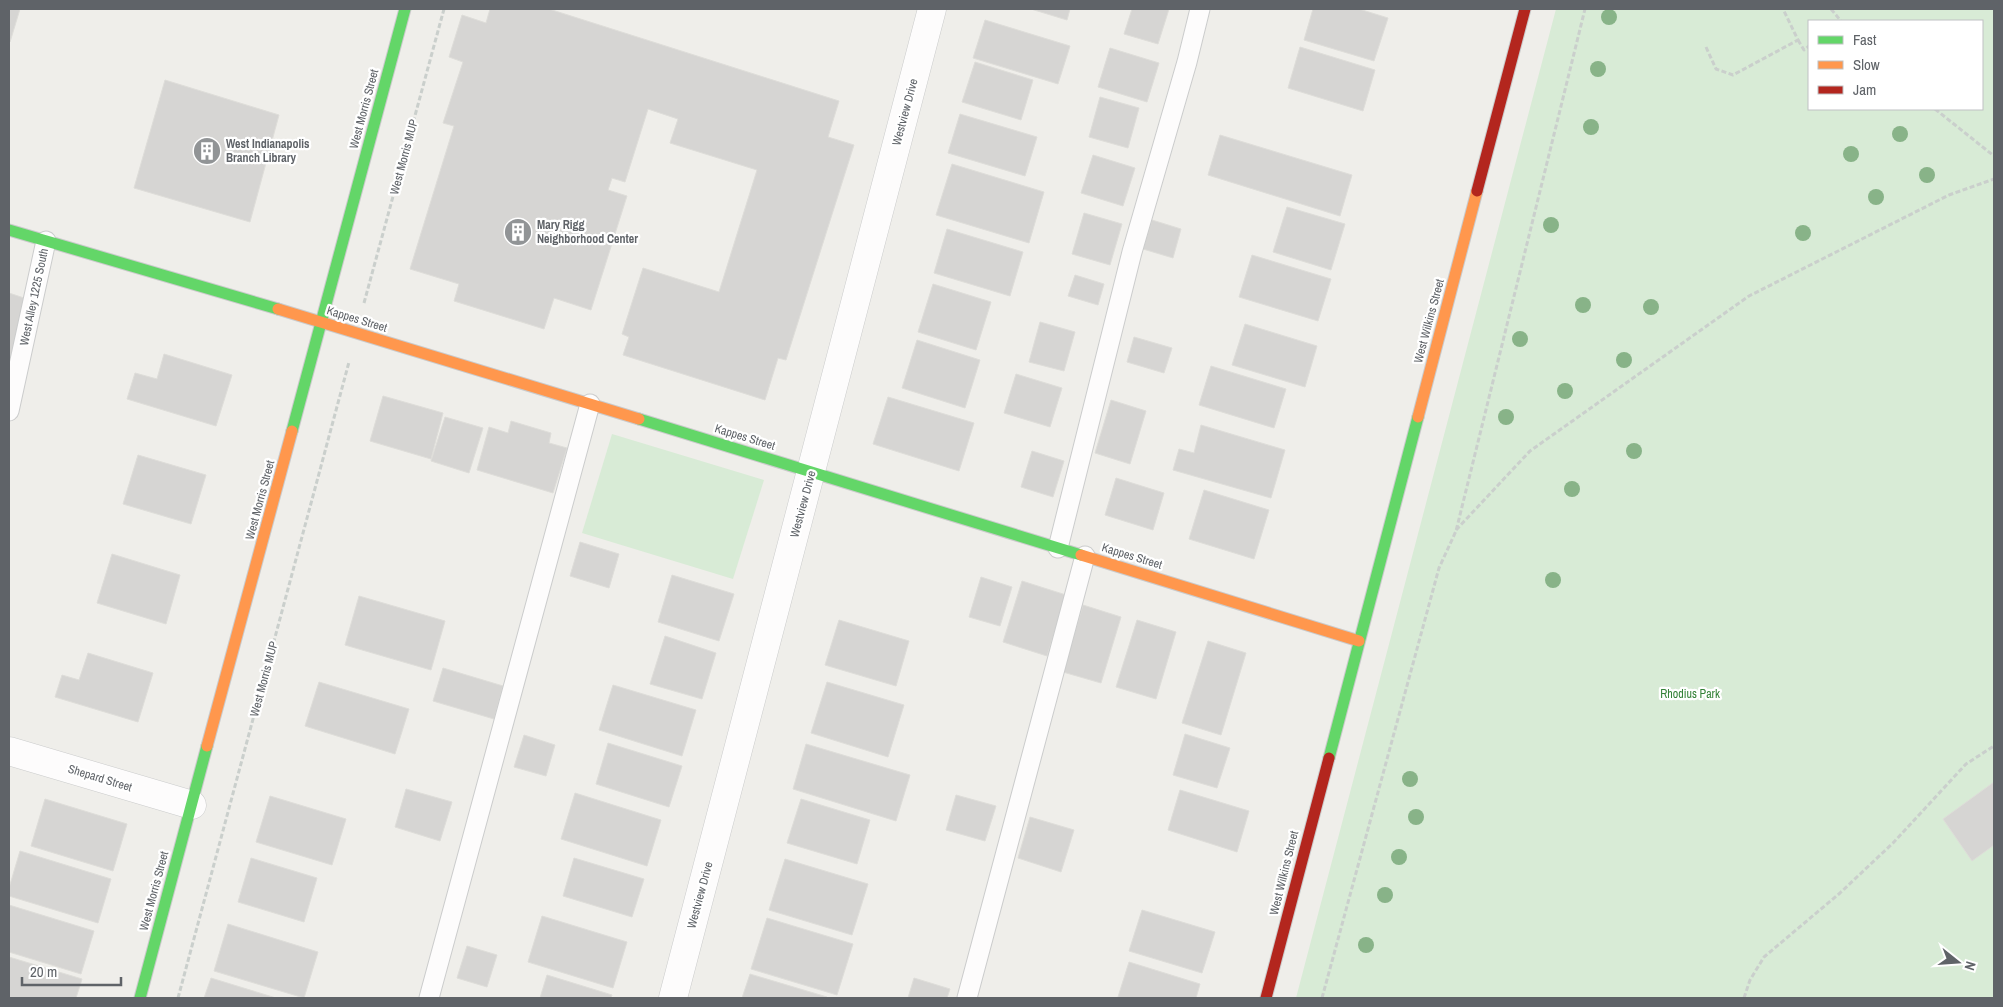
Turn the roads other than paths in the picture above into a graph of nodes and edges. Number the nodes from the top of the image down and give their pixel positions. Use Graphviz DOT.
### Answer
graph roads {
  1 [pos="405,9"];
  2 [pos="932,9"];
  3 [pos="1200,9"];
  4 [pos="1525,9"];
  5 [pos="9,230"];
  6 [pos="46,241"];
  7 [pos="322,323"];
  8 [pos="590,404"];
  9 [pos="9,411"];
  10 [pos="811,471"];
  11 [pos="1058,548"];
  12 [pos="1085,556"];
  13 [pos="1359,641"];
  14 [pos="9,751"];
  15 [pos="192,805"];
  16 [pos="140,998"];
  17 [pos="429,998"];
  18 [pos="673,998"];
  19 [pos="967,998"];
  20 [pos="1266,998"];
  1 -- 7 [label="street, West Morris Street"];
  2 -- 10 [label="street, Westview Drive"];
  3 -- 11 [label="lane"];
  4 -- 13 [label="street, West Wilkins Street"];
  5 -- 6 [label="street, Kappes Street"];
  6 -- 7 [label="street, Kappes Street"];
  6 -- 9 [label="lane, West Alley 1225 South"];
  7 -- 8 [label="street, Kappes Street"];
  7 -- 15 [label="street, West Morris Street"];
  8 -- 10 [label="street, Kappes Street"];
  8 -- 17 [label="lane"];
  10 -- 11 [label="street, Kappes Street"];
  10 -- 18 [label="street, Westview Drive"];
  11 -- 12 [label="street, Kappes Street"];
  12 -- 13 [label="street, Kappes Street"];
  12 -- 19 [label="lane"];
  13 -- 20 [label="street, West Wilkins Street"];
  14 -- 15 [label="street, Shepard Street"];
  15 -- 16 [label="street, West Morris Street"];
}
